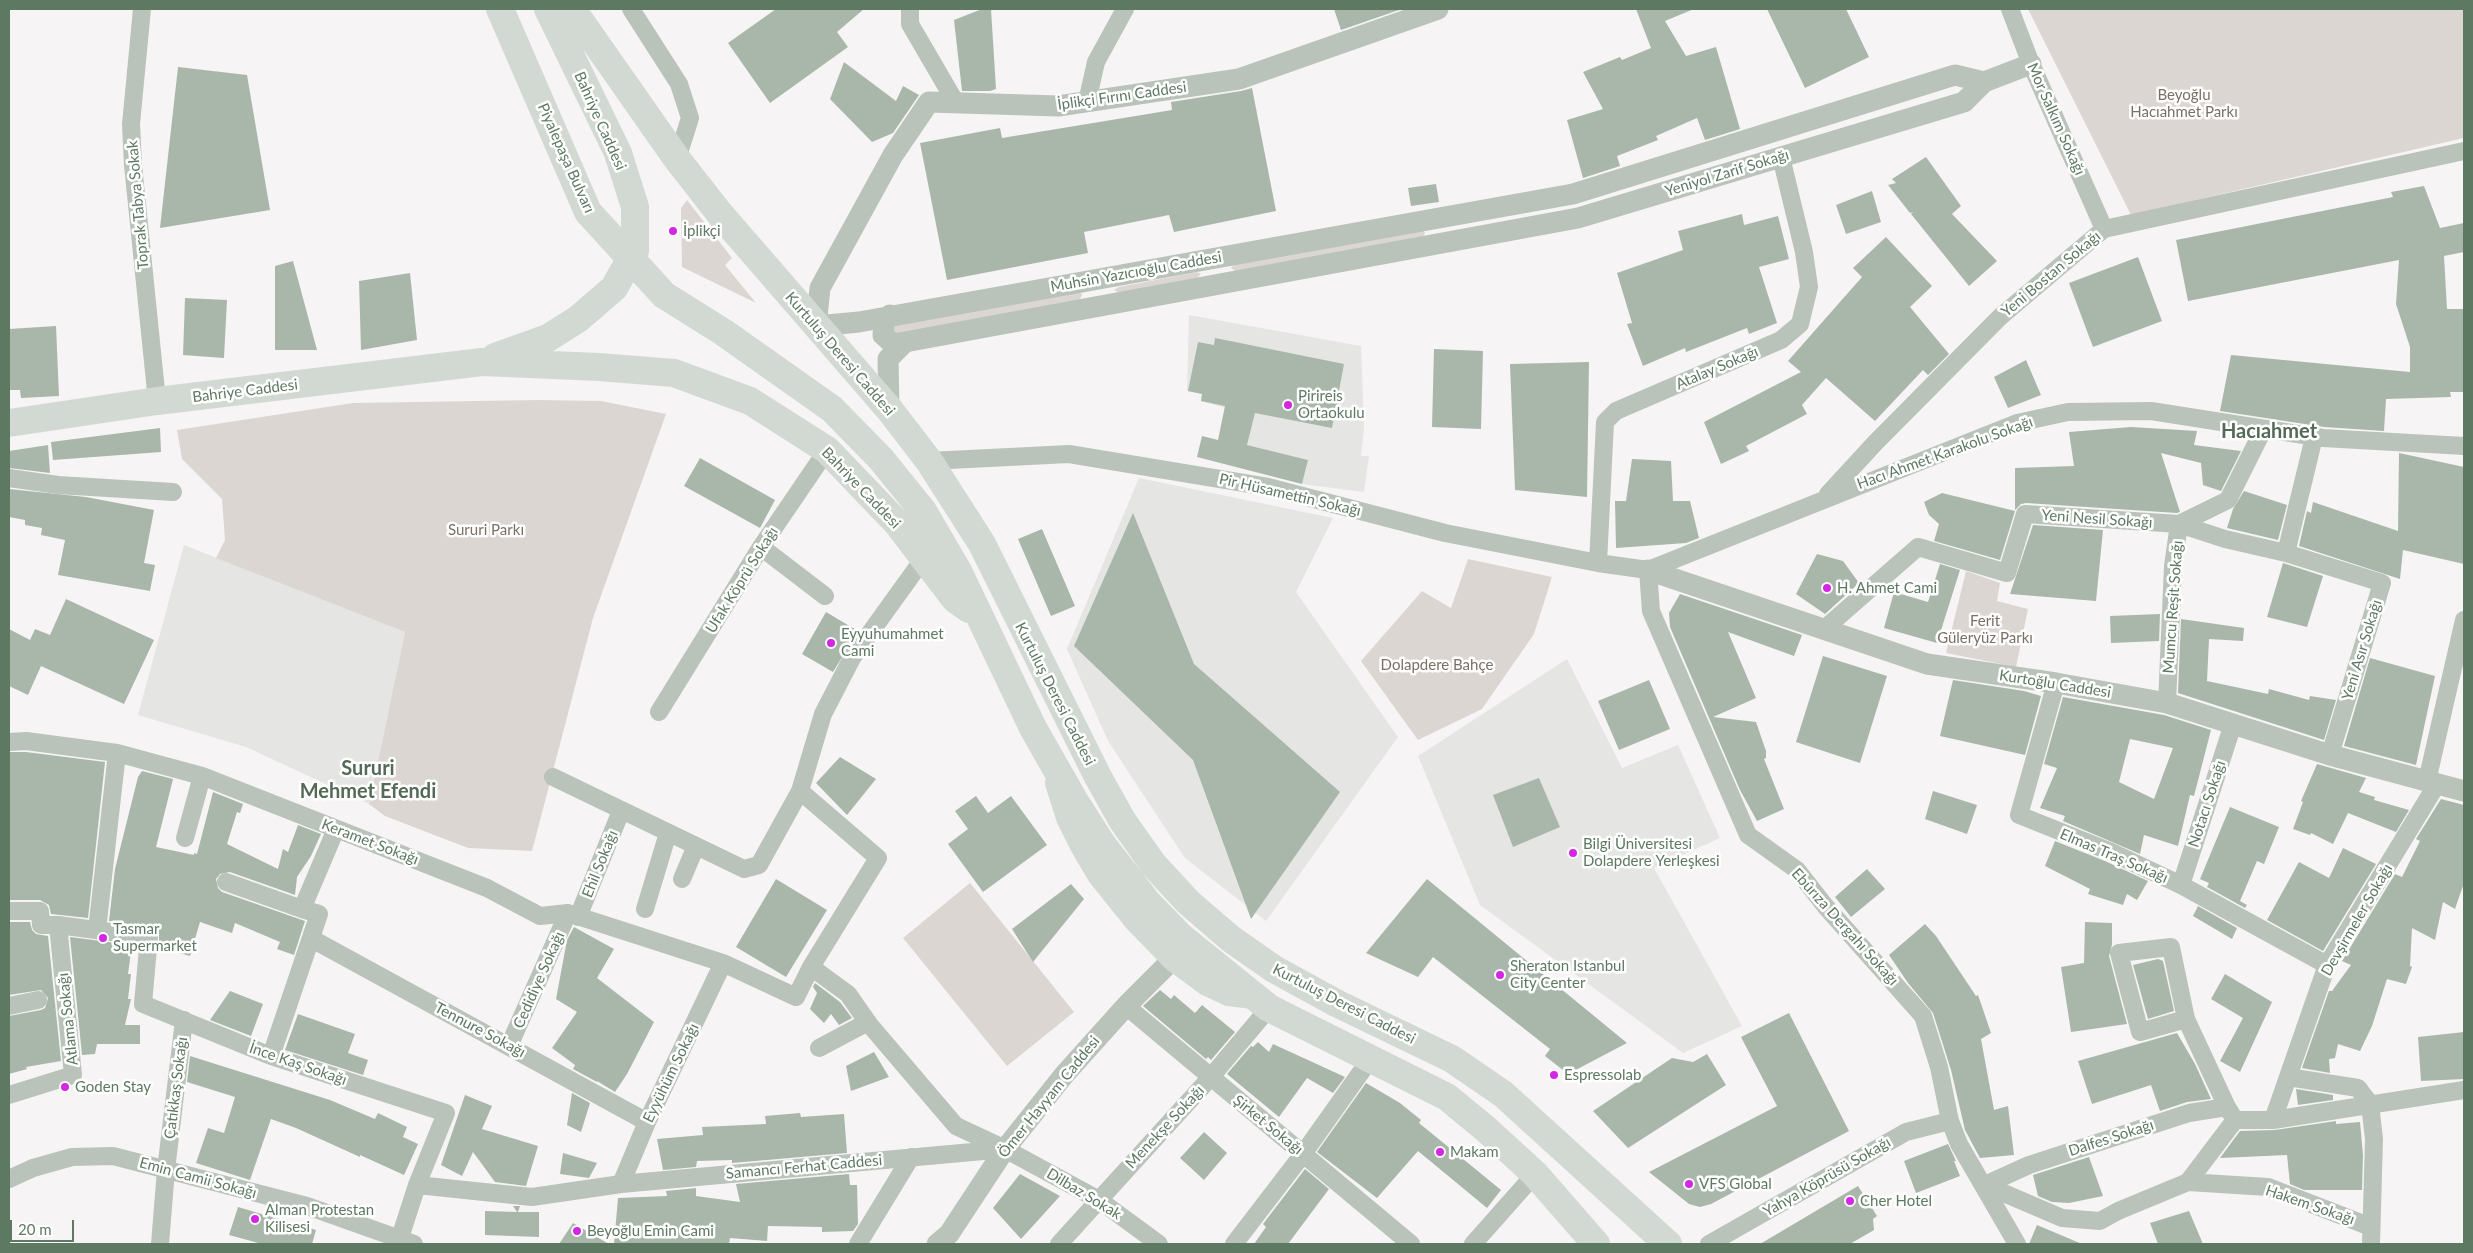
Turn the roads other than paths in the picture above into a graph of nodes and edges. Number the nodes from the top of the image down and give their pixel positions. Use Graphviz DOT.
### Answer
graph roads {
  1 [pos="142,9"];
  2 [pos="500,9"];
  3 [pos="548,9"];
  4 [pos="572,9"];
  5 [pos="631,9"];
  6 [pos="910,9"];
  7 [pos="1125,9"];
  8 [pos="1438,9"];
  9 [pos="2010,9"];
  10 [pos="2031,64"];
  11 [pos="1984,82"];
  12 [pos="956,102"];
  13 [pos="1087,102"];
  14 [pos="1774,132"];
  15 [pos="2464,151"];
  16 [pos="1780,157"];
  17 [pos="677,158"];
  18 [pos="1455,215"];
  19 [pos="2104,229"];
  20 [pos="1459,240"];
  21 [pos="1220,257"];
  22 [pos="1099,278"];
  23 [pos="1222,284"];
  24 [pos="1104,306"];
  25 [pos="890,315"];
  26 [pos="816,326"];
  27 [pos="905,342"];
  28 [pos="482,362"];
  29 [pos="157,401"];
  30 [pos="889,409"];
  31 [pos="9,423"];
  32 [pos="2263,430"];
  33 [pos="2314,437"];
  34 [pos="2464,446"];
  35 [pos="827,450"];
  36 [pos="929,461"];
  37 [pos="9,478"];
  38 [pos="173,492"];
  39 [pos="1825,497"];
  40 [pos="2179,524"];
  41 [pos="762,547"];
  42 [pos="2286,553"];
  43 [pos="924,558"];
  44 [pos="1598,563"];
  45 [pos="1648,570"];
  46 [pos="825,596"];
  47 [pos="979,616"];
  48 [pos="2464,620"];
  49 [pos="1823,630"];
  50 [pos="2056,683"];
  51 [pos="2167,703"];
  52 [pos="659,712"];
  53 [pos="2233,724"];
  54 [pos="9,742"];
  55 [pos="117,753"];
  56 [pos="1048,755"];
  57 [pos="2330,755"];
  58 [pos="202,776"];
  59 [pos="553,777"];
  60 [pos="2432,783"];
  61 [pos="800,791"];
  62 [pos="2464,791"];
  63 [pos="622,811"];
  64 [pos="336,830"];
  65 [pos="668,833"];
  66 [pos="185,838"];
  67 [pos="696,846"];
  68 [pos="682,879"];
  69 [pos="226,882"];
  70 [pos="2181,885"];
  71 [pos="645,908"];
  72 [pos="302,909"];
  73 [pos="9,911"];
  74 [pos="573,915"];
  75 [pos="58,925"];
  76 [pos="97,930"];
  77 [pos="312,939"];
  78 [pos="1173,959"];
  79 [pos="723,963"];
  80 [pos="2327,965"];
  81 [pos="810,967"];
  82 [pos="38,1000"];
  83 [pos="1261,1002"];
  84 [pos="9,1006"];
  85 [pos="1126,1006"];
  86 [pos="2186,1019"];
  87 [pos="184,1020"];
  88 [pos="868,1023"];
  89 [pos="509,1046"];
  90 [pos="819,1048"];
  91 [pos="271,1056"];
  92 [pos="1372,1058"];
  93 [pos="2288,1077"];
  94 [pos="1210,1078"];
  95 [pos="2464,1090"];
  96 [pos="9,1095"];
  97 [pos="2370,1104"];
  98 [pos="2231,1114"];
  99 [pos="2273,1120"];
  100 [pos="1950,1121"];
  101 [pos="647,1122"];
  102 [pos="1005,1149"];
  103 [pos="1303,1154"];
  104 [pos="911,1157"];
  105 [pos="166,1170"];
  106 [pos="1535,1174"];
  107 [pos="9,1179"];
  108 [pos="2188,1182"];
  109 [pos="621,1184"];
  110 [pos="417,1185"];
  111 [pos="1985,1185"];
  112 [pos="1099,1200"];
  113 [pos="2371,1226"];
  114 [pos="949,1241"];
  115 [pos="404,1242"];
  116 [pos="160,1244"];
  117 [pos="858,1244"];
  118 [pos="1059,1244"];
  119 [pos="1159,1244"];
  120 [pos="1234,1244"];
  121 [pos="1411,1244"];
  122 [pos="1473,1244"];
  123 [pos="1596,1244"];
  124 [pos="1668,1244"];
  125 [pos="1709,1244"];
  126 [pos="2017,1244"];
  127 [pos="2371,1244"];
  1 -- 29 [label="street, Toprak Tabya Sokak"];
  2 -- 47 [label="main road, Piyalepaşa Bulvarı"];
  3 -- 28 [label="main road, Bahriye Caddesi"];
  4 -- 17 [label="main road, Kurtuluş Deresi Caddesi"];
  5 -- 17 [label="street"];
  6 -- 12 [label="street"];
  7 -- 13 [label="street"];
  8 -- 13 [label="street, İplikçi Fırını Caddesi"];
  9 -- 10 [label="street, Mor Salkım Sokağı"];
  10 -- 11 [label="street, Yeniyol Zarif Sokağı"];
  10 -- 19 [label="street, Mor Salkım Sokağı"];
  11 -- 14 [label="street, Yeniyol Zarif Sokağı"];
  11 -- 16 [label="street, Yeniyol Zarif Sokağı"];
  12 -- 13 [label="street, İplikçi Fırını Caddesi"];
  12 -- 26 [label="street, İplikçi Fırını Caddesi"];
  14 -- 16 [label="street"];
  14 -- 18 [label="street, Yeniyol Zarif Sokağı"];
  15 -- 19 [label="street, Yeni Bostan Sokağı"];
  16 -- 20 [label="street, Yeniyol Zarif Sokağı"];
  16 -- 44 [label="street, Atalay Sokağı"];
  17 -- 26 [label="main road, Kurtuluş Deresi Caddesi"];
  18 -- 20 [label="street"];
  18 -- 21 [label="street, Muhsin Yazıcıoğlu Caddesi"];
  19 -- 39 [label="street, Yeni Bostan Sokağı"];
  20 -- 23 [label="street, Muhsin Yazıcıoğlu Caddesi"];
  21 -- 22 [label="street, Muhsin Yazıcıoğlu Caddesi"];
  21 -- 23 [label="street"];
  22 -- 24 [label="street"];
  22 -- 25 [label="street, Muhsin Yazıcıoğlu Caddesi"];
  23 -- 24 [label="street, Muhsin Yazıcıoğlu Caddesi"];
  24 -- 27 [label="street, Muhsin Yazıcıoğlu Caddesi"];
  25 -- 26 [label="street, Muhsin Yazıcıoğlu Caddesi"];
  25 -- 27 [label="street"];
  26 -- 30 [label="main road, Kurtuluş Deresi Caddesi"];
  27 -- 30 [label="street"];
  28 -- 29 [label="main road, Bahriye Caddesi"];
  28 -- 35 [label="main road, Bahriye Caddesi"];
  29 -- 31 [label="main road, Bahriye Caddesi"];
  30 -- 36 [label="main road, Kurtuluş Deresi Caddesi"];
  32 -- 33 [label="street, Hacı Ahmet Karakolu Sokağı"];
  32 -- 39 [label="street, Hacı Ahmet Karakolu Sokağı"];
  32 -- 40 [label="street, Mumcu Reşit Sokağı"];
  33 -- 34 [label="street, Hacı Ahmet Karakolu Sokağı"];
  33 -- 42 [label="street"];
  35 -- 41 [label="street, Ufak Köprü Sokağı"];
  35 -- 43 [label="main road, Bahriye Caddesi"];
  36 -- 44 [label="street, Pir Hüsamettin Sokağı"];
  36 -- 124 [label="main road, Kurtuluş Deresi Caddesi"];
  37 -- 38 [label="street"];
  39 -- 45 [label="street, Hacı Ahmet Karakolu Sokağı"];
  40 -- 42 [label="street, Yeni Asır Sokağı"];
  40 -- 49 [label="street, Yeni Nesil Sokağı"];
  40 -- 51 [label="street, Mumcu Reşit Sokağı"];
  41 -- 46 [label="street"];
  41 -- 52 [label="street, Ufak Köprü Sokağı"];
  42 -- 57 [label="street, Yeni Asır Sokağı"];
  43 -- 47 [label="main road, Bahriye Caddesi"];
  43 -- 61 [label="street"];
  44 -- 45 [label="street, Pir Hüsamettin Sokağı"];
  45 -- 49 [label="street, Kurtoğlu Caddesi"];
  45 -- 100 [label="street, Ebûrıza Dergahı Sokağı"];
  47 -- 56 [label="main road"];
  48 -- 60 [label="street, Devşirmeler Sokağı"];
  49 -- 50 [label="street, Kurtoğlu Caddesi"];
  50 -- 51 [label="street, Kurtoğlu Caddesi"];
  50 -- 70 [label="street, Elmas Traş Sokağı"];
  51 -- 53 [label="street, Kurtoğlu Caddesi"];
  53 -- 57 [label="street, Kurtoğlu Caddesi"];
  53 -- 70 [label="street, Notacı Sokağı"];
  54 -- 55 [label="street, Keramet Sokağı"];
  55 -- 58 [label="street, Keramet Sokağı"];
  55 -- 76 [label="street"];
  56 -- 78 [label="main road"];
  56 -- 83 [label="main road"];
  57 -- 60 [label="street, Kurtoğlu Caddesi"];
  58 -- 64 [label="street, Keramet Sokağı"];
  58 -- 66 [label="street"];
  59 -- 63 [label="street"];
  60 -- 62 [label="street, Kurtoğlu Caddesi"];
  60 -- 80 [label="street, Devşirmeler Sokağı"];
  61 -- 67 [label="street"];
  61 -- 81 [label="street"];
  63 -- 65 [label="street"];
  63 -- 74 [label="street, Ehil Sokağı"];
  64 -- 72 [label="street"];
  64 -- 74 [label="street, Keramet Sokağı"];
  65 -- 67 [label="street"];
  65 -- 71 [label="street"];
  67 -- 68 [label="street"];
  69 -- 72 [label="street"];
  70 -- 80 [label="street, Elmas Traş Sokağı"];
  72 -- 77 [label="street"];
  73 -- 75 [label="street"];
  74 -- 79 [label="street, Keramet Sokağı"];
  74 -- 89 [label="street, Cedidiye Sokağı"];
  75 -- 76 [label="street"];
  75 -- 96 [label="street, Atlama Sokağı"];
  76 -- 87 [label="street, İnce Kaş Sokağı"];
  77 -- 89 [label="street, Tennure Sokağı"];
  77 -- 91 [label="street"];
  78 -- 83 [label="main road"];
  78 -- 85 [label="street, Ömer Hayyam Caddesi"];
  79 -- 81 [label="street, Keramet Sokağı"];
  79 -- 101 [label="street, Eyyühüm Sokağı"];
  80 -- 93 [label="street, Devşirmeler Sokağı"];
  81 -- 88 [label="street"];
  82 -- 84 [label="street"];
  83 -- 92 [label="main road"];
  83 -- 94 [label="street, Menekşe Sokağı"];
  85 -- 94 [label="street, Şirket Sokağı"];
  85 -- 102 [label="street, Ömer Hayyam Caddesi"];
  86 -- 86 [label="street"];
  86 -- 98 [label="street"];
  87 -- 91 [label="street, İnce Kaş Sokağı"];
  87 -- 105 [label="street, Çatıkkaş Sokağı"];
  88 -- 90 [label="street"];
  88 -- 102 [label="street"];
  89 -- 101 [label="street, Tennure Sokağı"];
  91 -- 110 [label="street, İnce Kaş Sokağı"];
  92 -- 103 [label="street"];
  92 -- 106 [label="main road"];
  93 -- 97 [label="street"];
  93 -- 99 [label="street, Devşirmeler Sokağı"];
  94 -- 103 [label="street, Şirket Sokağı"];
  94 -- 112 [label="street, Menekşe Sokağı"];
  95 -- 97 [label="street, Dalfes Sokağı"];
  97 -- 99 [label="street, Dalfes Sokağı"];
  97 -- 113 [label="street"];
  98 -- 99 [label="street, Dalfes Sokağı"];
  98 -- 108 [label="street"];
  98 -- 111 [label="street, Dalfes Sokağı"];
  100 -- 111 [label="street, Ebûrıza Dergahı Sokağı"];
  100 -- 125 [label="street, Yahya Köprüsü Sokağı"];
  101 -- 109 [label="street, Eyyühüm Sokağı"];
  102 -- 104 [label="street, Samancı Ferhat Caddesi"];
  102 -- 112 [label="street, Dilbaz Sokak"];
  102 -- 114 [label="street, Ömer Hayyam Caddesi"];
  103 -- 120 [label="street"];
  103 -- 121 [label="street, Şirket Sokağı"];
  104 -- 109 [label="street, Samancı Ferhat Caddesi"];
  104 -- 117 [label="street"];
  105 -- 107 [label="street, Emin Camii Sokağı"];
  105 -- 115 [label="street, Emin Camii Sokağı"];
  105 -- 116 [label="street, Çatıkkaş Sokağı"];
  106 -- 122 [label="street"];
  106 -- 123 [label="main road"];
  108 -- 111 [label="street"];
  108 -- 113 [label="street, Hakem Sokağı"];
  109 -- 110 [label="street, Samancı Ferhat Caddesi"];
  110 -- 115 [label="street"];
  111 -- 126 [label="street, Ebûrıza Dergahı Sokağı"];
  112 -- 118 [label="street, Menekşe Sokağı"];
  112 -- 119 [label="street, Dilbaz Sokak"];
  113 -- 127 [label="street"];
}
